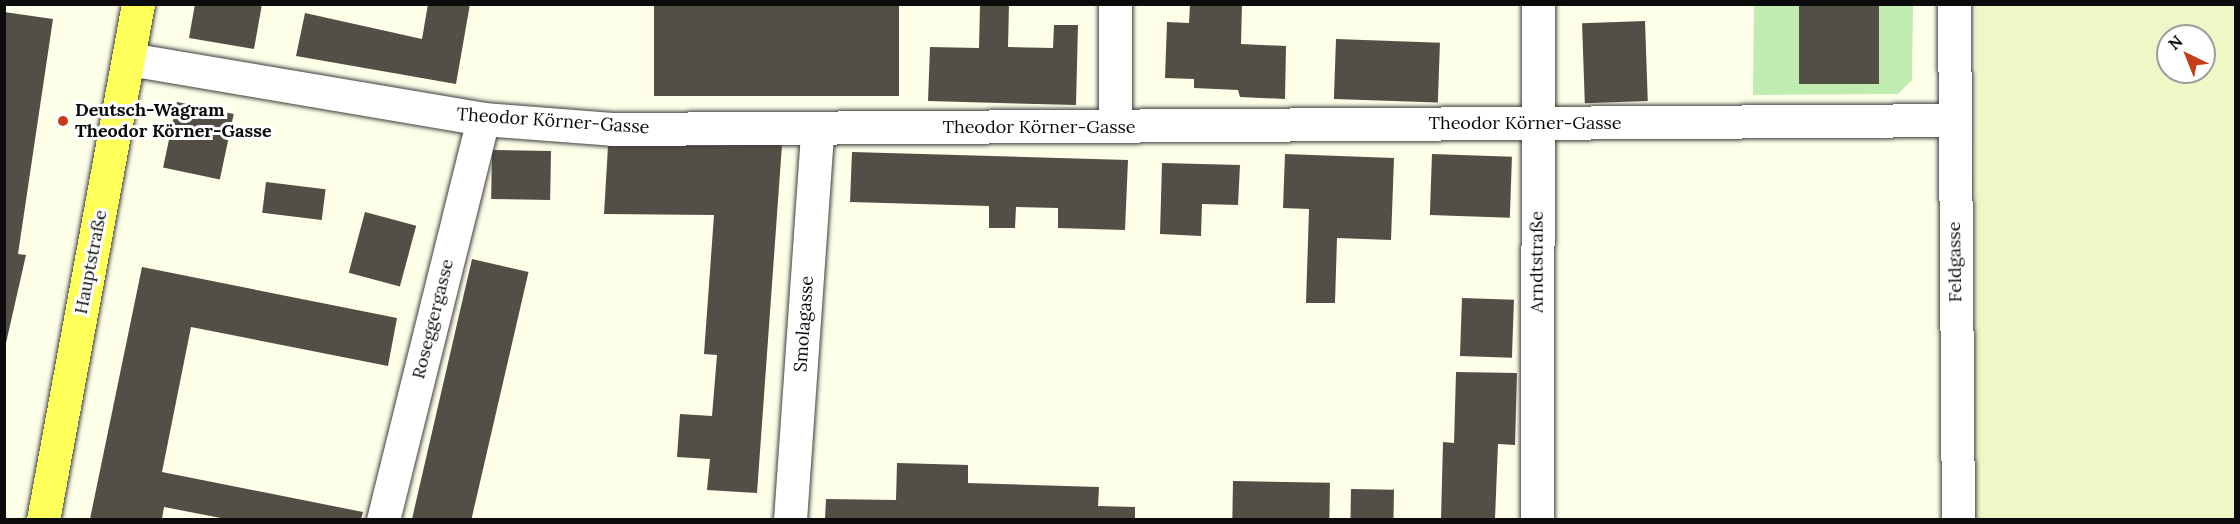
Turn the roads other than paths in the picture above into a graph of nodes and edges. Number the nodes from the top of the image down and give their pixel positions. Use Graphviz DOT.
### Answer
graph roads {
  1 [pos="138,4"];
  2 [pos="1115,4"];
  3 [pos="1538,4"];
  4 [pos="1954,4"];
  5 [pos="129,59"];
  6 [pos="483,119"];
  7 [pos="1954,120"];
  8 [pos="1537,123"];
  9 [pos="1115,126"];
  10 [pos="817,129"];
  11 [pos="43,519"];
  12 [pos="383,519"];
  13 [pos="790,519"];
  14 [pos="1537,519"];
  15 [pos="1958,519"];
  1 -- 5 [label="main road, Hauptstraße"];
  2 -- 9 [label="street"];
  3 -- 8 [label="street, Arndtstraße"];
  4 -- 7 [label="street, Feldgasse"];
  5 -- 6 [label="street, Theodor Körner-Gasse"];
  5 -- 11 [label="main road, Hauptstraße"];
  6 -- 10 [label="street, Theodor Körner-Gasse"];
  6 -- 12 [label="street, Roseggergasse"];
  7 -- 8 [label="street, Theodor Körner-Gasse"];
  7 -- 15 [label="street, Feldgasse"];
  8 -- 9 [label="street, Theodor Körner-Gasse"];
  8 -- 14 [label="street, Arndtstraße"];
  9 -- 10 [label="street, Theodor Körner-Gasse"];
  10 -- 13 [label="street, Smolagasse"];
}
